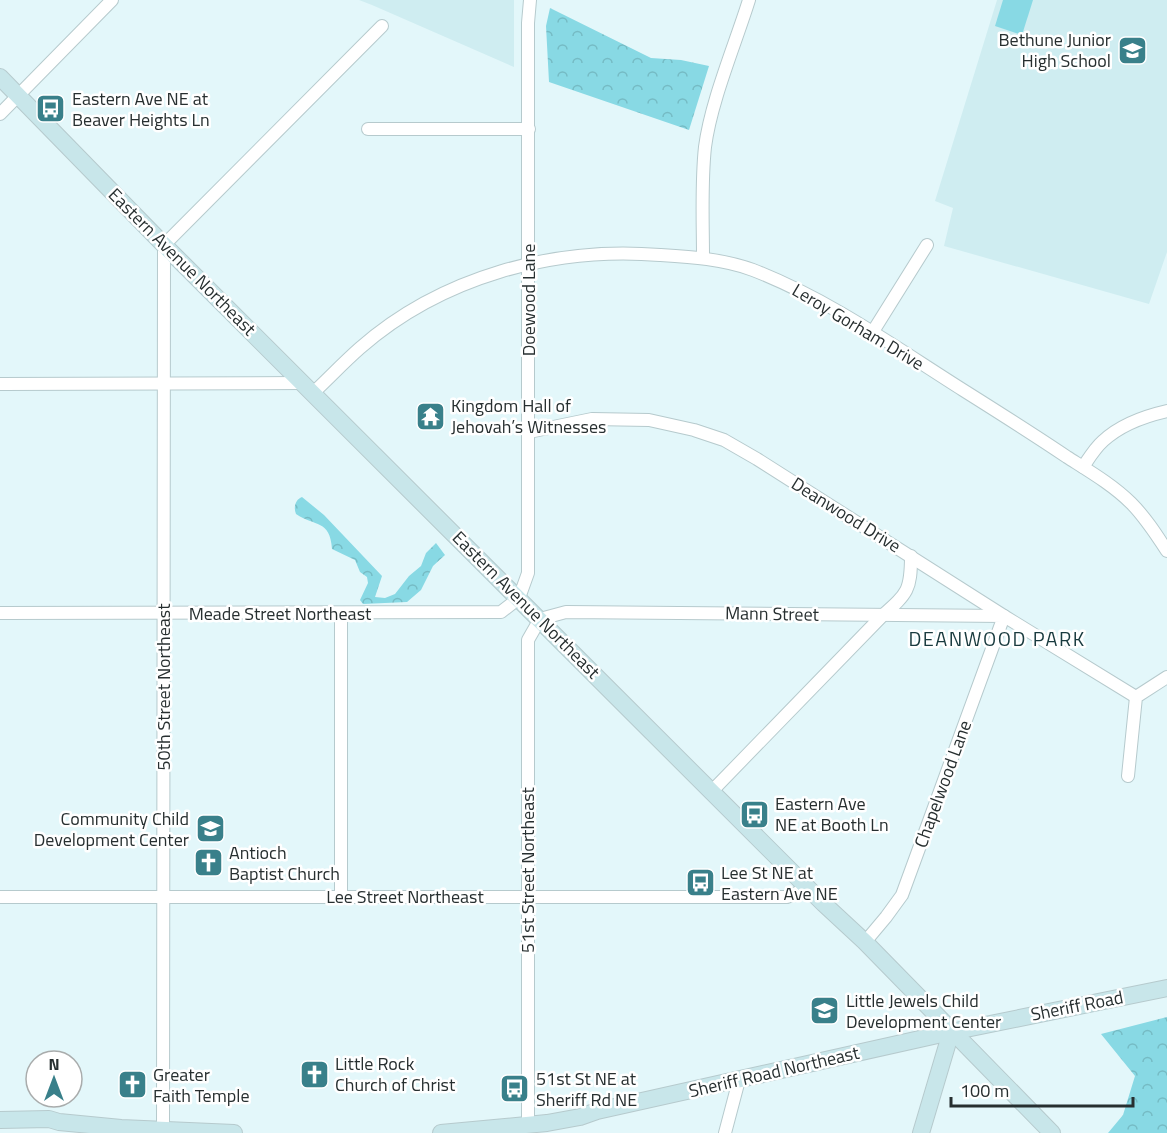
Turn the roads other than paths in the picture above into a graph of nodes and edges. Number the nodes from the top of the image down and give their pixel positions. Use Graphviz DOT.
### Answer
graph roads {
  1 [pos="112,0"];
  2 [pos="530,0"];
  3 [pos="749,0"];
  4 [pos="382,26"];
  5 [pos="0,78"];
  6 [pos="19,96"];
  7 [pos="0,114"];
  8 [pos="368,129"];
  9 [pos="529,129"];
  10 [pos="164,245"];
  11 [pos="927,245"];
  12 [pos="703,258"];
  13 [pos="529,264"];
  14 [pos="872,333"];
  15 [pos="164,383"];
  16 [pos="0,384"];
  17 [pos="309,388"];
  18 [pos="1167,411"];
  19 [pos="529,432"];
  20 [pos="1083,467"];
  21 [pos="1167,551"];
  22 [pos="911,556"];
  23 [pos="519,598"];
  24 [pos="0,613"];
  25 [pos="164,614"];
  26 [pos="341,614"];
  27 [pos="882,616"];
  28 [pos="1005,616"];
  29 [pos="540,619"];
  30 [pos="1167,677"];
  31 [pos="1136,697"];
  32 [pos="1128,776"];
  33 [pos="712,791"];
  34 [pos="808,888"];
  35 [pos="0,897"];
  36 [pos="164,897"];
  37 [pos="341,897"];
  38 [pos="528,897"];
  39 [pos="865,942"];
  40 [pos="1167,988"];
  41 [pos="951,1032"];
  42 [pos="739,1080"];
  43 [pos="0,1120"];
  44 [pos="59,1122"];
  45 [pos="528,1123"];
  46 [pos="0,1130"];
  47 [pos="163,1130"];
  48 [pos="234,1133"];
  49 [pos="441,1133"];
  50 [pos="725,1133"];
  51 [pos="921,1133"];
  52 [pos="1052,1133"];
  1 -- 6 [label="street"];
  2 -- 9 [label="street, Doewood Lane"];
  3 -- 12 [label="street"];
  4 -- 10 [label="street"];
  5 -- 6 [label="main road, Eastern Avenue Northeast"];
  6 -- 7 [label="street"];
  6 -- 10 [label="main road, Eastern Avenue Northeast"];
  8 -- 9 [label="street"];
  9 -- 13 [label="street, Doewood Lane"];
  10 -- 15 [label="street, 50th Street Northeast"];
  10 -- 17 [label="main road, Eastern Avenue Northeast"];
  11 -- 14 [label="street"];
  12 -- 13 [label="street, Leroy Gorham Drive"];
  12 -- 14 [label="street, Leroy Gorham Drive"];
  13 -- 17 [label="street, Leroy Gorham Drive"];
  13 -- 19 [label="street, Doewood Lane"];
  14 -- 20 [label="street, Leroy Gorham Drive"];
  15 -- 16 [label="street"];
  15 -- 17 [label="street"];
  15 -- 25 [label="street, 50th Street Northeast"];
  17 -- 23 [label="main road, Eastern Avenue Northeast"];
  18 -- 20 [label="street"];
  19 -- 22 [label="street, Deanwood Drive"];
  19 -- 23 [label="street, Doewood Lane"];
  20 -- 21 [label="street, Leroy Gorham Drive"];
  22 -- 27 [label="street"];
  22 -- 28 [label="street, Deanwood Drive"];
  23 -- 26 [label="street, Meade Street Northeast"];
  23 -- 29 [label="main road, Eastern Avenue Northeast"];
  24 -- 25 [label="street, Meade Street Northeast"];
  25 -- 26 [label="street, Meade Street Northeast"];
  25 -- 36 [label="street, 50th Street Northeast"];
  26 -- 37 [label="street"];
  27 -- 28 [label="street, Mann Street"];
  27 -- 29 [label="street, Mann Street"];
  27 -- 33 [label="street"];
  28 -- 31 [label="street, Deanwood Drive"];
  28 -- 39 [label="street, Chapelwood Lane"];
  29 -- 33 [label="main road, Eastern Avenue Northeast"];
  29 -- 38 [label="street, 51st Street Northeast"];
  30 -- 31 [label="street"];
  31 -- 32 [label="street"];
  33 -- 34 [label="main road, Eastern Avenue Northeast"];
  34 -- 38 [label="street, Lee Street Northeast"];
  34 -- 39 [label="main road, Eastern Avenue Northeast"];
  35 -- 36 [label="street, Lee Street Northeast"];
  36 -- 37 [label="street, Lee Street Northeast"];
  36 -- 47 [label="street, 50th Street Northeast"];
  37 -- 38 [label="street, Lee Street Northeast"];
  38 -- 45 [label="street, 51st Street Northeast"];
  39 -- 41 [label="main road, Eastern Avenue Northeast"];
  40 -- 41 [label="main road, Sheriff Road"];
  41 -- 42 [label="main road, Sheriff Road Northeast"];
  41 -- 51 [label="main road"];
  41 -- 52 [label="main road, Eastern Avenue Northeast"];
  42 -- 45 [label="main road, Sheriff Road Northeast"];
  42 -- 50 [label="street"];
  43 -- 44 [label="main road"];
  44 -- 46 [label="main road"];
  44 -- 47 [label="main road"];
  45 -- 49 [label="main road, Sheriff Road Northeast"];
  47 -- 48 [label="main road"];
}
